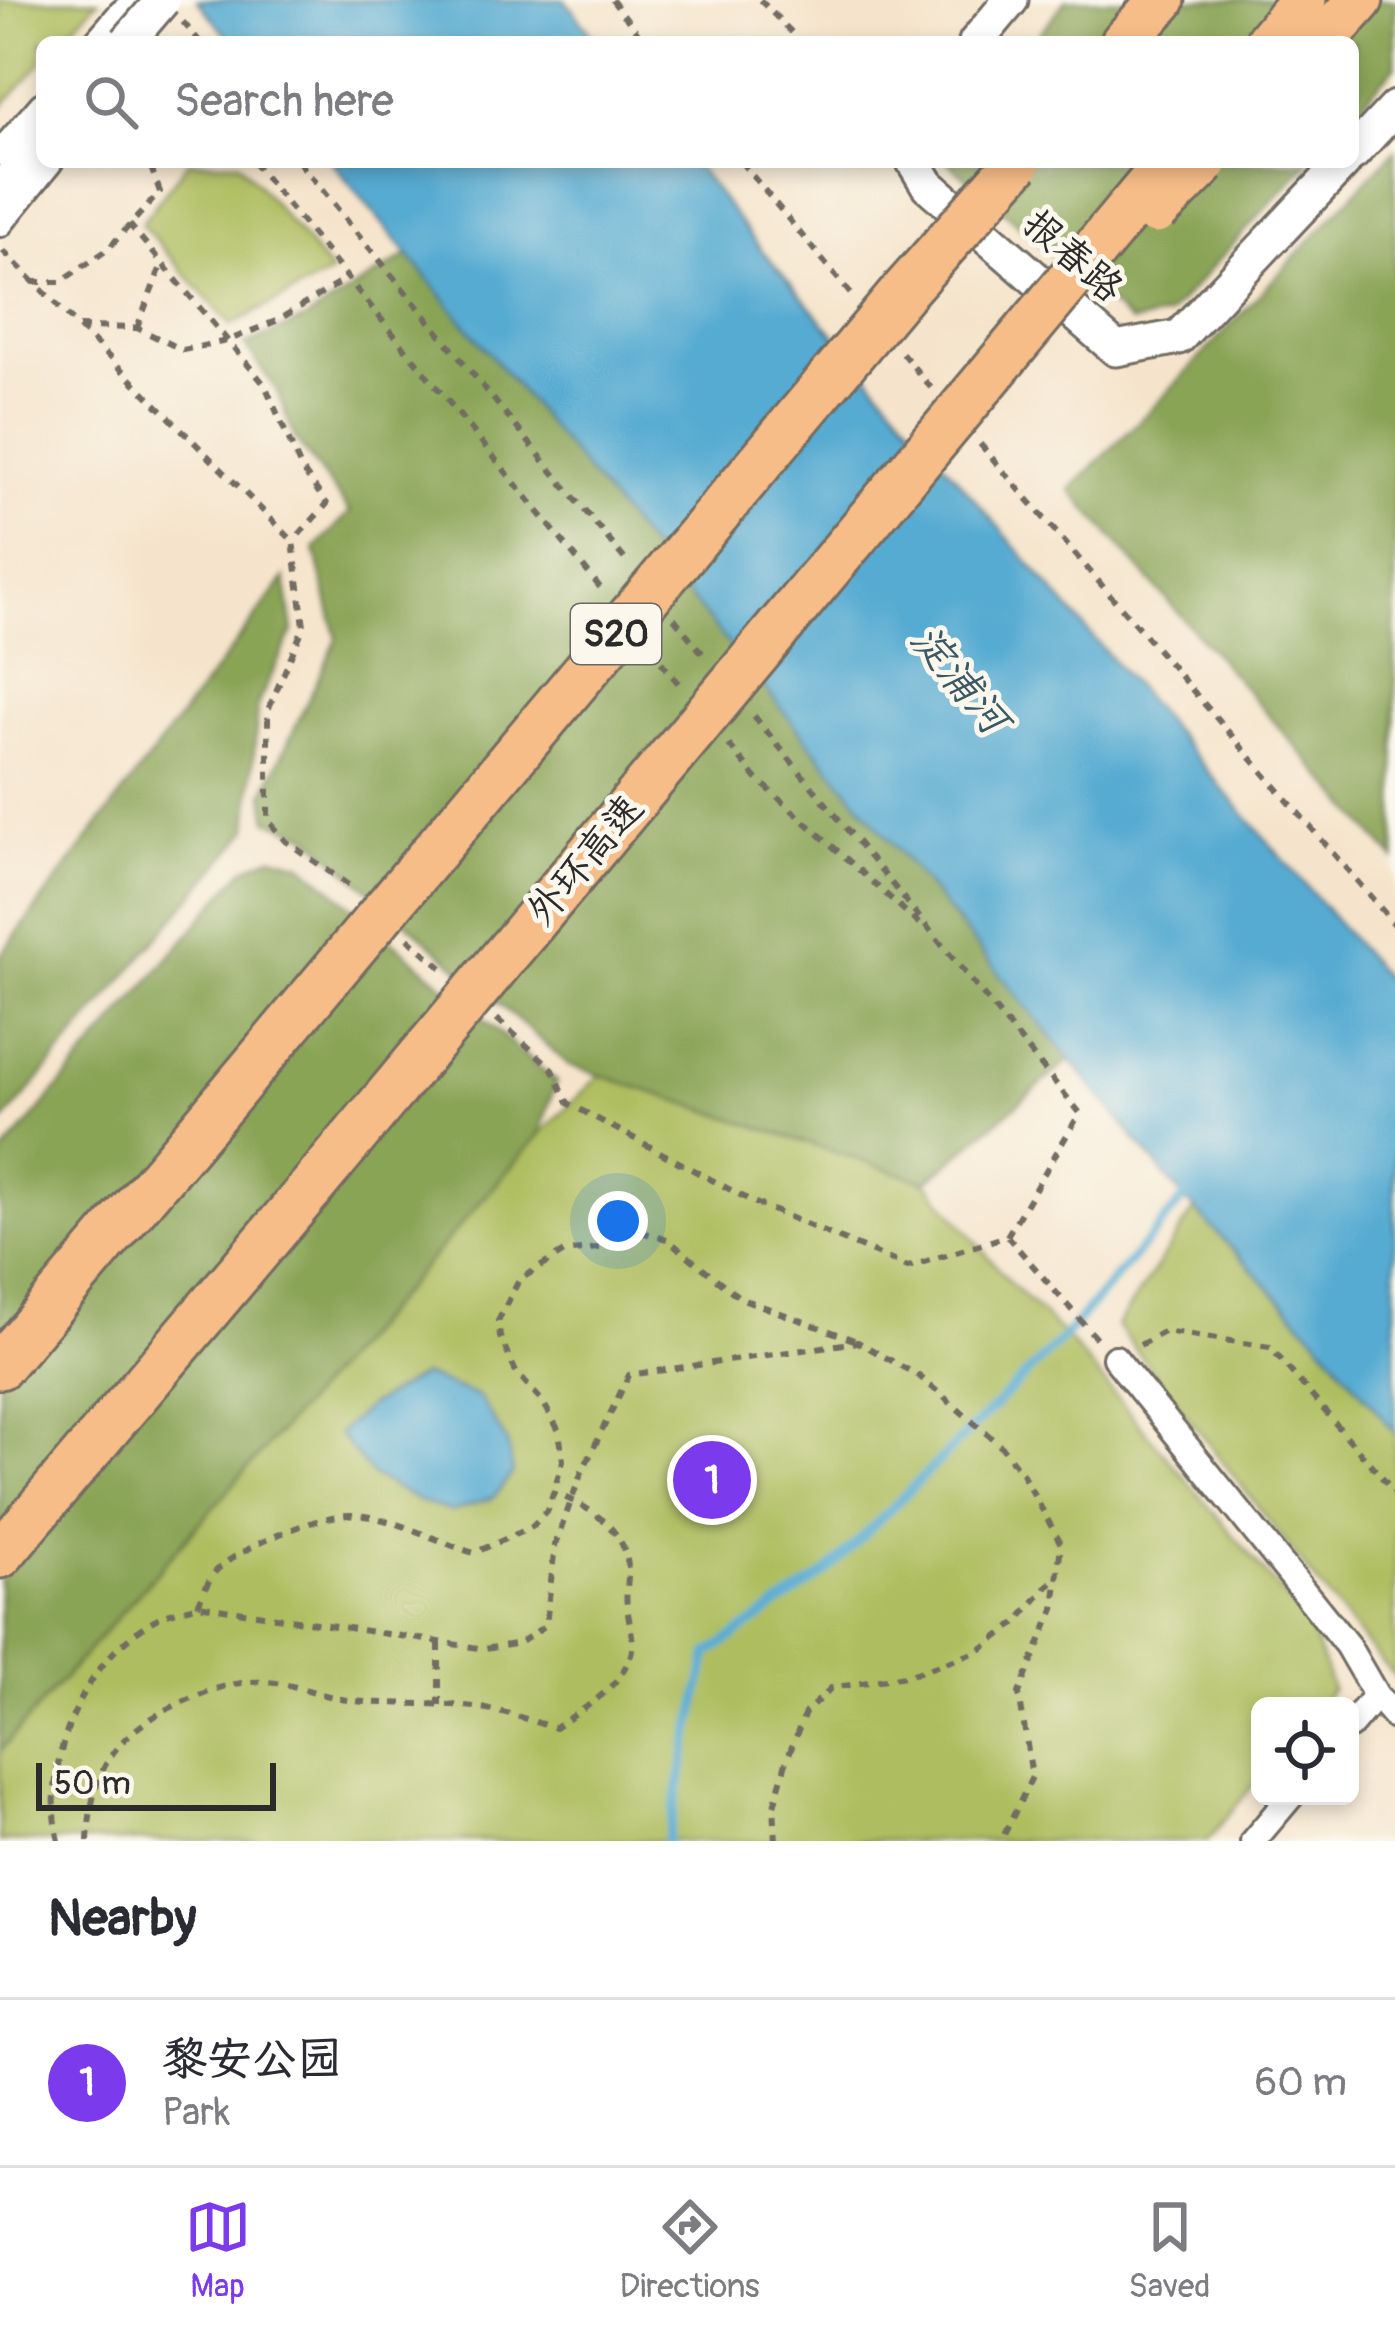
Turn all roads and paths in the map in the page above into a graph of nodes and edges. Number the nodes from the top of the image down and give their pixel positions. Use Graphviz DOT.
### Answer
graph roads {
  1 [pos="139,0"];
  2 [pos="163,0"];
  3 [pos="611,0"];
  4 [pos="760,0"];
  5 [pos="1011,0"];
  6 [pos="1126,0"];
  7 [pos="1162,0"];
  8 [pos="1303,0"];
  9 [pos="1360,0"];
  10 [pos="101,36"];
  11 [pos="132,36"];
  12 [pos="154,36"];
  13 [pos="640,36"];
  14 [pos="795,36"];
  15 [pos="981,36"];
  16 [pos="1099,36"];
  17 [pos="1129,36"];
  18 [pos="1273,36"];
  19 [pos="1327,36"];
  20 [pos="1395,108"];
  21 [pos="36,112"];
  22 [pos="1359,147"];
  23 [pos="36,148"];
  24 [pos="0,153"];
  25 [pos="45,168"];
  26 [pos="151,168"];
  27 [pos="258,168"];
  28 [pos="747,168"];
  29 [pos="918,168"];
  30 [pos="997,168"];
  31 [pos="1012,168"];
  32 [pos="1163,168"];
  33 [pos="1199,168"];
  34 [pos="1338,168"];
  35 [pos="0,190"];
  36 [pos="0,224"];
  37 [pos="129,224"];
  38 [pos="163,263"];
  39 [pos="348,278"];
  40 [pos="32,282"];
  41 [pos="884,301"];
  42 [pos="77,327"];
  43 [pos="137,328"];
  44 [pos="227,340"];
  45 [pos="896,347"];
  46 [pos="992,374"];
  47 [pos="943,401"];
  48 [pos="974,437"];
  49 [pos="293,542"];
  50 [pos="605,593"];
  51 [pos="650,648"];
  52 [pos="695,704"];
  53 [pos="726,741"];
  54 [pos="1395,925"];
  55 [pos="940,943"];
  56 [pos="1071,1308"];
  57 [pos="1088,1328"];
  58 [pos="858,1342"];
  59 [pos="1114,1358"];
  60 [pos="0,1366"];
  61 [pos="553,1493"];
  62 [pos="1395,1493"];
  63 [pos="572,1500"];
  64 [pos="0,1556"];
  65 [pos="1060,1572"];
  66 [pos="198,1605"];
  67 [pos="439,1643"];
  68 [pos="1376,1695"];
  69 [pos="440,1705"];
  70 [pos="1359,1715"];
  71 [pos="1395,1718"];
  72 [pos="1283,1805"];
  73 [pos="59,1841"];
  74 [pos="88,1841"];
  75 [pos="776,1841"];
  76 [pos="1001,1841"];
  77 [pos="1253,1841"];
  1 -- 10 [label="street"];
  1 -- 12 [label="street"];
  2 -- 11 [label="street, bridge"];
  3 -- 13 [label="path"];
  4 -- 14 [label="path"];
  5 -- 15 [label="street"];
  6 -- 16 [label="highway"];
  7 -- 17 [label="highway"];
  8 -- 18 [label="highway"];
  9 -- 19 [label="highway"];
  20 -- 22 [label="street"];
  21 -- 24 [label="street"];
  23 -- 35 [label="street"];
  25 -- 36 [label="street"];
  26 -- 37 [label="path"];
  27 -- 39 [label="path"];
  28 -- 41 [label="path"];
  29 -- 34 [label="street, 报春路"];
  30 -- 41 [label="highway, bridge"];
  31 -- 41 [label="highway, S20, bridge"];
  32 -- 46 [label="highway, 外环高速, bridge"];
  33 -- 46 [label="highway, bridge"];
  37 -- 38 [label="path"];
  37 -- 40 [label="path"];
  38 -- 43 [label="path"];
  38 -- 44 [label="path"];
  39 -- 44 [label="path"];
  39 -- 50 [label="path"];
  41 -- 60 [label="highway, S20, bridge"];
  42 -- 43 [label="path"];
  43 -- 44 [label="path"];
  44 -- 49 [label="path"];
  45 -- 47 [label="path"];
  46 -- 64 [label="highway, 外环高速, bridge"];
  48 -- 54 [label="path"];
  51 -- 52 [label="path"];
  53 -- 55 [label="path"];
  56 -- 57 [label="path"];
  58 -- 61 [label="path"];
  58 -- 63 [label="path"];
  58 -- 65 [label="path"];
  59 -- 62 [label="path"];
  59 -- 68 [label="street"];
  61 -- 63 [label="path"];
  61 -- 66 [label="path"];
  63 -- 67 [label="path"];
  63 -- 69 [label="path"];
  65 -- 75 [label="path"];
  65 -- 76 [label="path"];
  66 -- 67 [label="path"];
  66 -- 73 [label="path"];
  67 -- 69 [label="path"];
  68 -- 70 [label="street"];
  68 -- 71 [label="street"];
  69 -- 74 [label="path"];
  72 -- 77 [label="street"];
}
